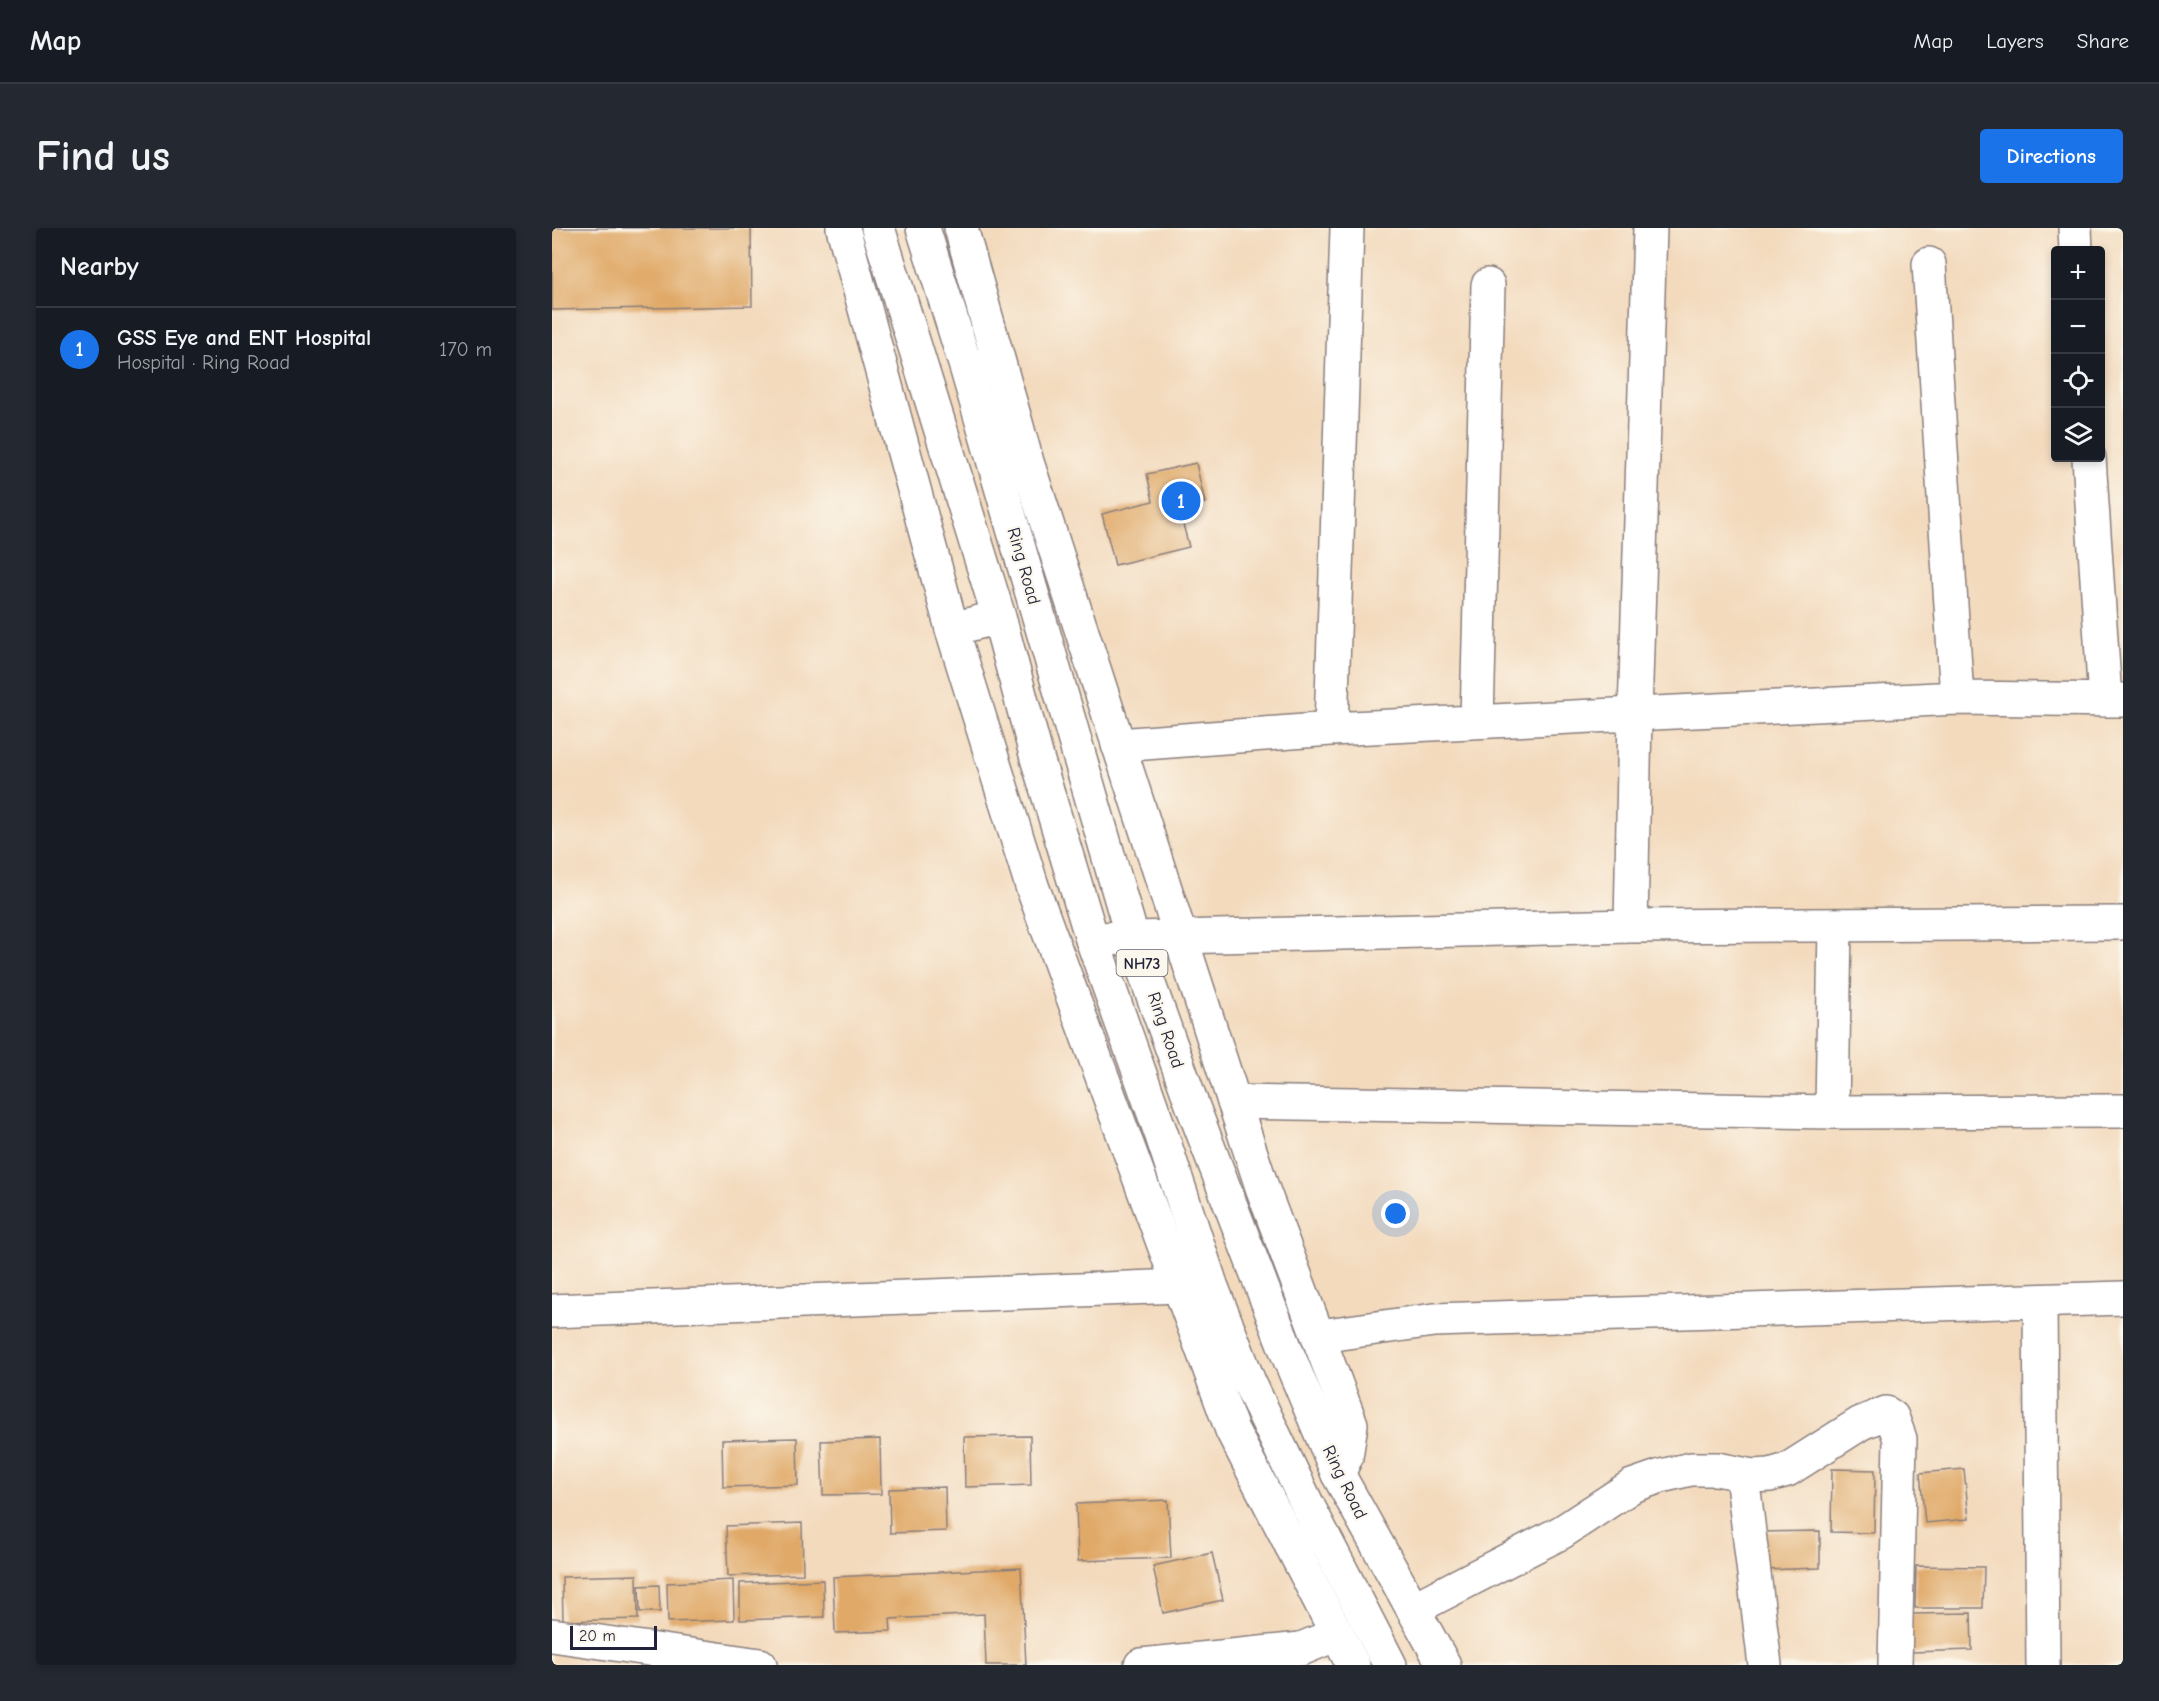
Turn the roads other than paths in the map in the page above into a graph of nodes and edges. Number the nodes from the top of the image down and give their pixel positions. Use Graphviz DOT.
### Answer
graph roads {
  1 [pos="843,228"];
  2 [pos="878,228"];
  3 [pos="923,228"];
  4 [pos="961,228"];
  5 [pos="1347,228"];
  6 [pos="1650,228"];
  7 [pos="2075,228"];
  8 [pos="2076,246"];
  9 [pos="1929,264"];
  10 [pos="1488,285"];
  11 [pos="998,361"];
  12 [pos="967,370"];
  13 [pos="2089,462"];
  14 [pos="999,617"];
  15 [pos="952,630"];
  16 [pos="1957,698"];
  17 [pos="2114,700"];
  18 [pos="1635,714"];
  19 [pos="1477,721"];
  20 [pos="1331,729"];
  21 [pos="1118,745"];
  22 [pos="2123,923"];
  23 [pos="1835,925"];
  24 [pos="1631,926"];
  25 [pos="1132,937"];
  26 [pos="1181,937"];
  27 [pos="1092,939"];
  28 [pos="1234,1102"];
  29 [pos="2123,1111"];
  30 [pos="1832,1112"];
  31 [pos="1179,1287"];
  32 [pos="2123,1298"];
  33 [pos="2040,1301"];
  34 [pos="552,1311"];
  35 [pos="1319,1336"];
  36 [pos="1338,1474"];
  37 [pos="1742,1474"];
  38 [pos="1321,1532"];
  39 [pos="1291,1545"];
  40 [pos="1413,1609"];
  41 [pos="1337,1634"];
  42 [pos="552,1635"];
  43 [pos="760,1665"];
  44 [pos="1141,1665"];
  45 [pos="1353,1665"];
  46 [pos="1390,1665"];
  47 [pos="1444,1665"];
  48 [pos="1765,1665"];
  49 [pos="1895,1665"];
  50 [pos="2043,1665"];
  1 -- 15 [label="main road"];
  2 -- 14 [label="main road, NH73"];
  3 -- 12 [label="main road, Ring Road / NH73"];
  4 -- 11 [label="main road"];
  5 -- 20 [label="main road"];
  6 -- 18 [label="main road"];
  7 -- 8 [label="main road"];
  9 -- 16 [label="main road"];
  10 -- 19 [label="main road"];
  11 -- 12 [label="main road"];
  11 -- 21 [label="main road"];
  12 -- 25 [label="main road, Ring Road / NH73"];
  13 -- 17 [label="main road"];
  14 -- 15 [label="main road"];
  14 -- 27 [label="main road, NH73"];
  15 -- 31 [label="main road"];
  16 -- 17 [label="main road"];
  16 -- 18 [label="main road"];
  18 -- 19 [label="main road"];
  18 -- 24 [label="main road"];
  19 -- 20 [label="main road"];
  20 -- 21 [label="main road"];
  21 -- 26 [label="main road"];
  22 -- 23 [label="main road"];
  23 -- 24 [label="main road"];
  23 -- 30 [label="main road"];
  24 -- 26 [label="main road"];
  25 -- 26 [label="main road"];
  25 -- 27 [label="main road"];
  25 -- 36 [label="main road, Ring Road / NH73"];
  26 -- 28 [label="main road"];
  27 -- 38 [label="main road, NH73"];
  28 -- 30 [label="main road"];
  28 -- 35 [label="main road"];
  29 -- 30 [label="main road"];
  31 -- 34 [label="main road"];
  31 -- 39 [label="main road"];
  32 -- 33 [label="main road"];
  33 -- 35 [label="main road"];
  33 -- 50 [label="main road"];
  35 -- 36 [label="main road"];
  36 -- 40 [label="main road, Ring Road / NH73"];
  37 -- 40 [label="main road"];
  37 -- 48 [label="main road"];
  37 -- 49 [label="main road"];
  38 -- 39 [label="main road"];
  38 -- 46 [label="main road, NH73"];
  39 -- 41 [label="main road"];
  40 -- 47 [label="main road, Ring Road / NH73"];
  41 -- 44 [label="main road"];
  41 -- 45 [label="main road"];
  42 -- 43 [label="main road"];
}
